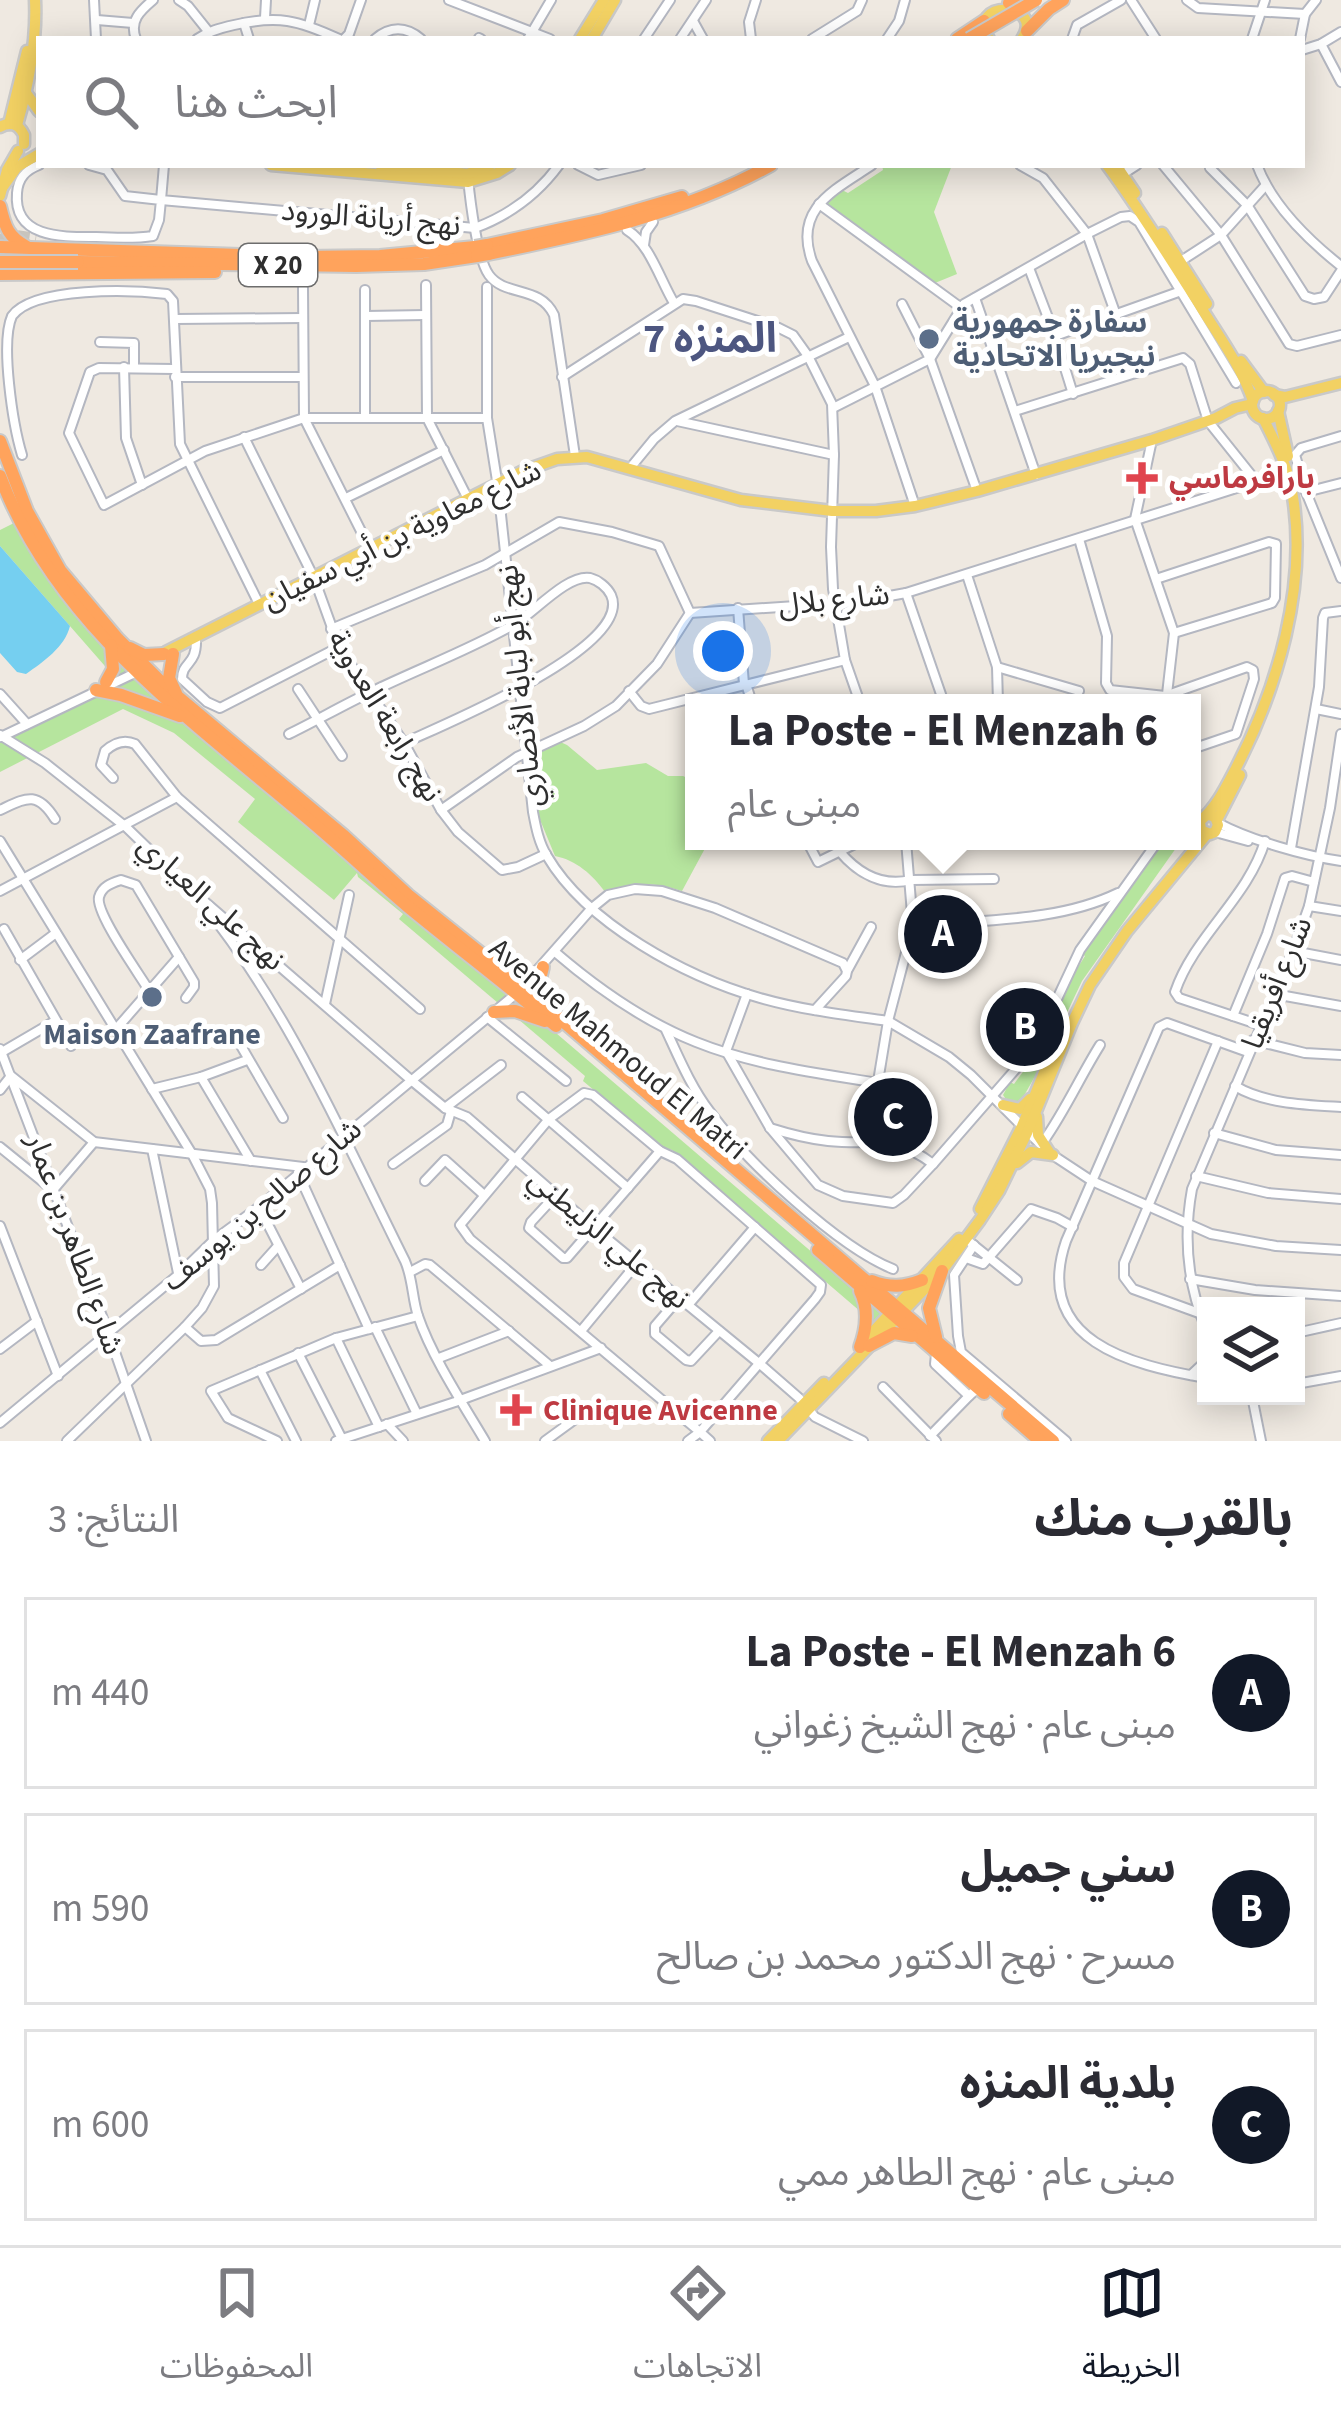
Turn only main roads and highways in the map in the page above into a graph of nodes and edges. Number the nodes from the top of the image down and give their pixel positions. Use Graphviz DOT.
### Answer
graph roads {
  1 [pos="32,0"];
  2 [pos="604,0"];
  3 [pos="615,0"];
  4 [pos="1036,0"];
  5 [pos="1050,0"];
  6 [pos="1063,0"];
  7 [pos="1010,1"];
  8 [pos="982,3"];
  9 [pos="984,20"];
  10 [pos="1025,35"];
  11 [pos="582,36"];
  12 [pos="594,36"];
  13 [pos="961,36"];
  14 [pos="974,36"];
  15 [pos="985,36"];
  16 [pos="991,36"];
  17 [pos="26,93"];
  18 [pos="36,107"];
  19 [pos="13,132"];
  20 [pos="3,152"];
  21 [pos="36,152"];
  22 [pos="376,168"];
  23 [pos="485,168"];
  24 [pos="505,168"];
  25 [pos="749,168"];
  26 [pos="766,168"];
  27 [pos="766,168"];
  28 [pos="1108,168"];
  29 [pos="1119,170"];
  30 [pos="468,178"];
  31 [pos="1,192"];
  32 [pos="0,206"];
  33 [pos="551,241"];
  34 [pos="32,243"];
  35 [pos="482,251"];
  36 [pos="302,257"];
  37 [pos="77,258"];
  38 [pos="0,259"];
  39 [pos="356,266"];
  40 [pos="90,272"];
  41 [pos="0,285"];
  42 [pos="1238,376"];
  43 [pos="1341,383"];
  44 [pos="1274,401"];
  45 [pos="1235,408"];
  46 [pos="1256,410"];
  47 [pos="1212,420"];
  48 [pos="0,441"];
  49 [pos="0,476"];
  50 [pos="114,642"];
  51 [pos="168,654"];
  52 [pos="139,668"];
  53 [pos="180,699"];
  54 [pos="186,718"];
  55 [pos="1203,826"];
  56 [pos="1186,850"];
  57 [pos="543,967"];
  58 [pos="516,994"];
  59 [pos="546,1007"];
  60 [pos="491,1015"];
  61 [pos="556,1026"];
  62 [pos="1038,1096"];
  63 [pos="1024,1130"];
  64 [pos="1010,1148"];
  65 [pos="1010,1169"];
  66 [pos="942,1271"];
  67 [pos="858,1280"];
  68 [pos="922,1280"];
  69 [pos="895,1312"];
  70 [pos="917,1338"];
  71 [pos="864,1347"];
  72 [pos="937,1349"];
  73 [pos="806,1407"];
  74 [pos="768,1441"];
  75 [pos="778,1441"];
  76 [pos="1040,1441"];
  77 [pos="1054,1441"];
  1 -- 17 [label="main road"];
  1 -- 19 [label="main road"];
  2 -- 11 [label="main road"];
  3 -- 12 [label="main road"];
  4 -- 14 [label="highway, bridge"];
  5 -- 16 [label="highway, bridge"];
  6 -- 10 [label="highway"];
  7 -- 9 [label="main road"];
  7 -- 10 [label="main road"];
  8 -- 9 [label="main road"];
  9 -- 13 [label="highway"];
  9 -- 15 [label="main road"];
  17 -- 18 [label="main road"];
  17 -- 19 [label="main road"];
  19 -- 20 [label="main road"];
  19 -- 31 [label="main road"];
  21 -- 31 [label="main road"];
  22 -- 30 [label="main road"];
  23 -- 30 [label="main road"];
  24 -- 30 [label="main road"];
  25 -- 35 [label="highway, X 20"];
  26 -- 33 [label="highway"];
  27 -- 33 [label="highway, X 20"];
  28 -- 42 [label="main road"];
  29 -- 44 [label="main road"];
  32 -- 34 [label="highway"];
  33 -- 35 [label="highway, X 20"];
  34 -- 36 [label="highway"];
  34 -- 38 [label="highway"];
  35 -- 36 [label="highway, X 20"];
  35 -- 39 [label="highway, X 20"];
  36 -- 37 [label="highway, X 20"];
  37 -- 38 [label="highway, X 20, bridge"];
  37 -- 39 [label="highway, X 20"];
  38 -- 40 [label="highway"];
  39 -- 40 [label="highway"];
  40 -- 41 [label="highway"];
  42 -- 45 [label="main road"];
  42 -- 46 [label="main road"];
  43 -- 44 [label="main road"];
  44 -- 46 [label="main road"];
  44 -- 46 [label="main road"];
  44 -- 55 [label="main road"];
  45 -- 46 [label="main road, شارع معاوية بن أبي سفيان"];
  45 -- 47 [label="main road, شارع معاوية بن أبي سفيان"];
  46 -- 47 [label="main road"];
  46 -- 55 [label="main road"];
  47 -- 51 [label="main road, شارع معاوية بن أبي سفيان"];
  48 -- 50 [label="highway"];
  49 -- 50 [label="highway"];
  50 -- 51 [label="highway"];
  50 -- 52 [label="highway"];
  50 -- 54 [label="highway"];
  51 -- 52 [label="main road, شارع معاوية بن أبي سفيان"];
  51 -- 53 [label="highway"];
  52 -- 53 [label="highway, Avenue Mahmoud El Matri"];
  52 -- 54 [label="highway, Avenue Mahmoud El Matri"];
  53 -- 58 [label="highway, Avenue Mahmoud El Matri"];
  54 -- 58 [label="highway, Avenue Mahmoud El Matri"];
  56 -- 62 [label="main road"];
  57 -- 59 [label="highway"];
  58 -- 59 [label="highway, Avenue Mahmoud El Matri"];
  58 -- 61 [label="highway, Avenue Mahmoud El Matri"];
  59 -- 67 [label="highway, Avenue Mahmoud El Matri"];
  60 -- 61 [label="highway"];
  61 -- 67 [label="highway, Avenue Mahmoud El Matri"];
  62 -- 63 [label="main road"];
  62 -- 64 [label="main road"];
  62 -- 65 [label="main road"];
  63 -- 64 [label="main road"];
  63 -- 65 [label="main road"];
  64 -- 68 [label="main road"];
  65 -- 66 [label="main road"];
  66 -- 69 [label="main road"];
  66 -- 72 [label="highway"];
  67 -- 68 [label="highway"];
  67 -- 69 [label="highway"];
  67 -- 71 [label="highway"];
  68 -- 69 [label="main road"];
  69 -- 70 [label="highway"];
  69 -- 71 [label="main road"];
  69 -- 72 [label="highway"];
  70 -- 71 [label="highway"];
  70 -- 72 [label="highway"];
  71 -- 73 [label="main road"];
  72 -- 76 [label="highway"];
  72 -- 77 [label="highway"];
  73 -- 74 [label="main road"];
  73 -- 75 [label="main road"];
}
